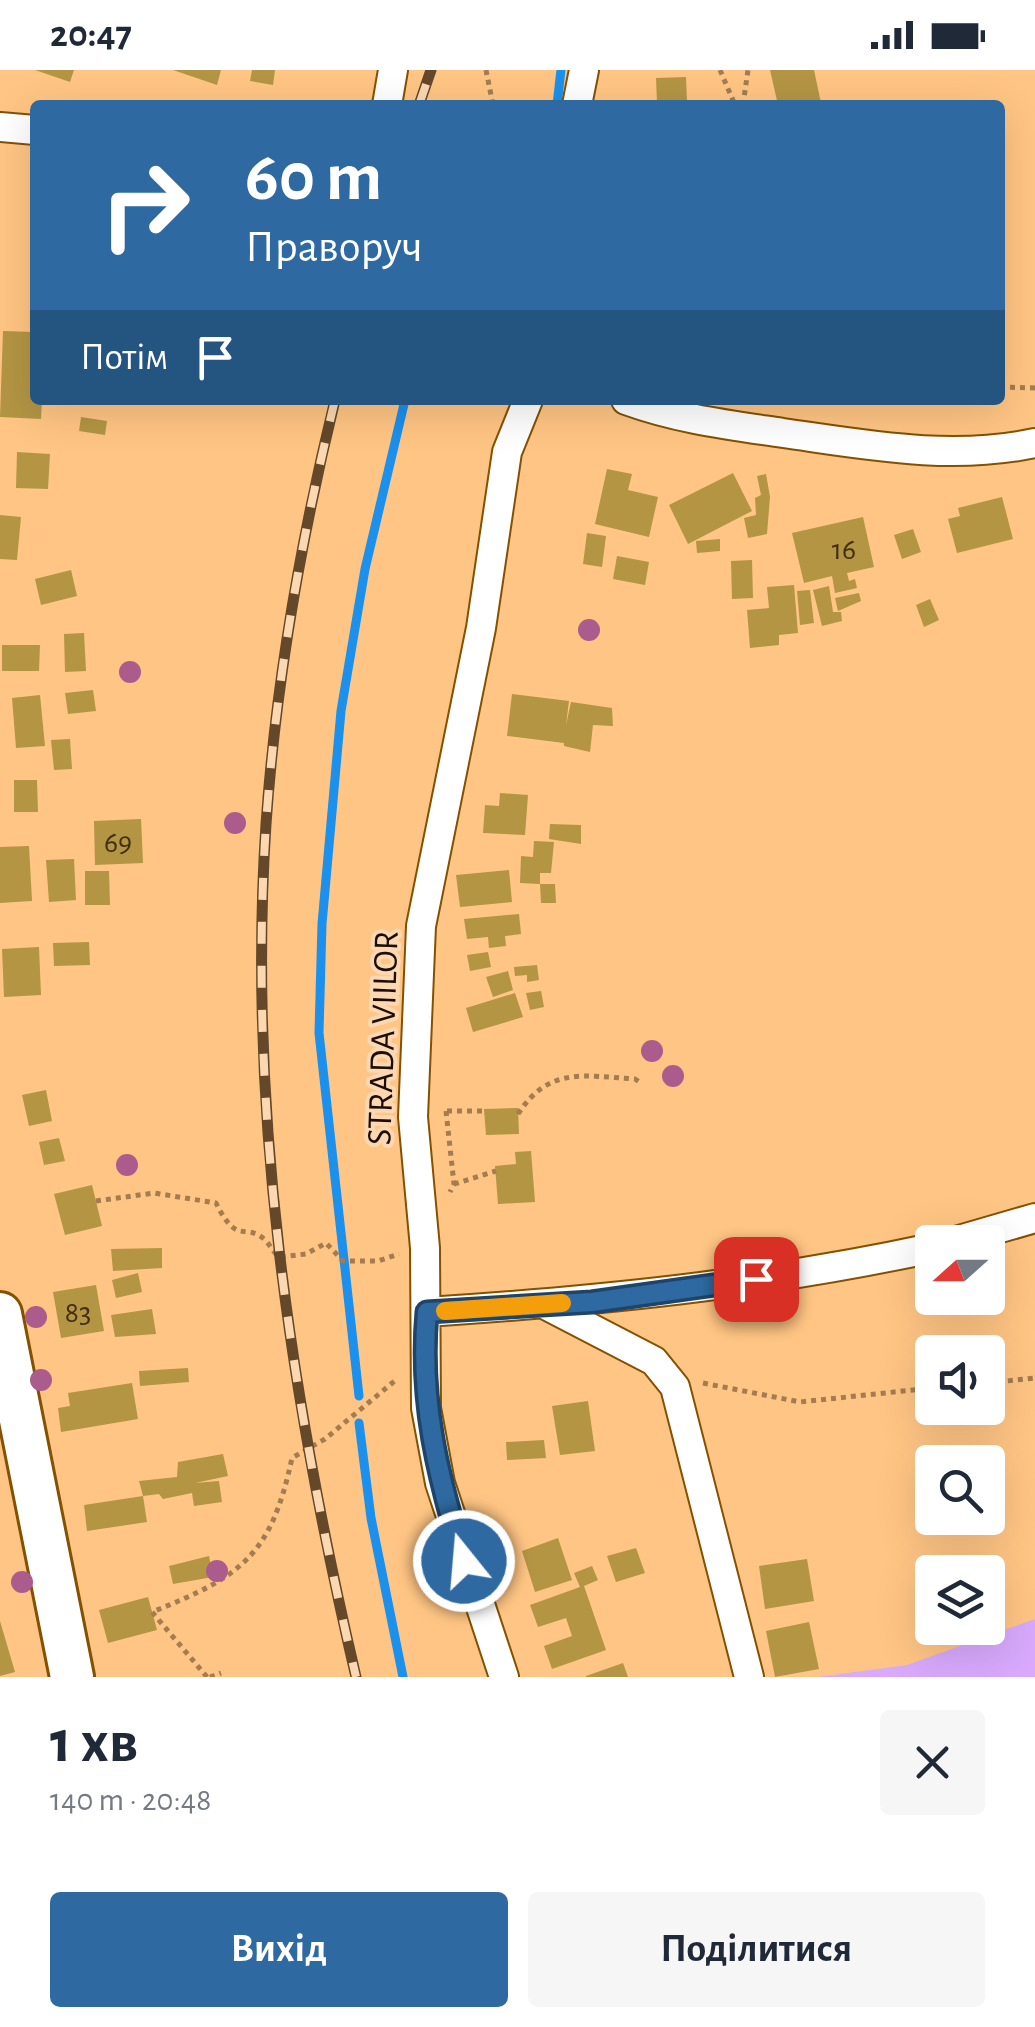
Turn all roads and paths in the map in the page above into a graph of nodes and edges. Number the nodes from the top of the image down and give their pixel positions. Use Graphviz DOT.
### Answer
graph roads {
  1 [pos="393,70"];
  2 [pos="486,70"];
  3 [pos="584,70"];
  4 [pos="720,70"];
  5 [pos="748,70"];
  6 [pos="387,100"];
  7 [pos="492,100"];
  8 [pos="578,100"];
  9 [pos="733,100"];
  10 [pos="744,100"];
  11 [pos="0,128"];
  12 [pos="30,130"];
  13 [pos="1005,387"];
  14 [pos="1035,388"];
  15 [pos="526,405"];
  16 [pos="642,405"];
  17 [pos="1035,442"];
  18 [pos="641,1083"];
  19 [pos="518,1114"];
  20 [pos="496,1171"];
  21 [pos="454,1184"];
  22 [pos="96,1201"];
  23 [pos="1035,1218"];
  24 [pos="1005,1227"];
  25 [pos="425,1244"];
  26 [pos="915,1251"];
  27 [pos="544,1304"];
  28 [pos="427,1312"];
  29 [pos="0,1314"];
  30 [pos="423,1357"];
  31 [pos="666,1376"];
  32 [pos="1035,1378"];
  33 [pos="1005,1381"];
  34 [pos="915,1390"];
  35 [pos="221,1673"];
  36 [pos="72,1677"];
  37 [pos="209,1677"];
  38 [pos="504,1677"];
  39 [pos="749,1677"];
  1 -- 6 [label="street"];
  2 -- 7 [label="path"];
  3 -- 8 [label="street"];
  4 -- 9 [label="path"];
  5 -- 10 [label="path"];
  11 -- 12 [label="street"];
  13 -- 14 [label="path"];
  15 -- 25 [label="street, STRADA VIILOR"];
  16 -- 17 [label="street"];
  18 -- 19 [label="path"];
  20 -- 21 [label="path"];
  22 -- 25 [label="path"];
  23 -- 24 [label="street"];
  25 -- 28 [label="street, STRADA VIILOR"];
  26 -- 27 [label="street"];
  27 -- 28 [label="street"];
  27 -- 31 [label="street"];
  28 -- 30 [label="street, STRADA VIILOR"];
  29 -- 36 [label="main road"];
  30 -- 37 [label="path"];
  30 -- 38 [label="street, STRADA VIILOR"];
  31 -- 34 [label="path"];
  31 -- 39 [label="street"];
  32 -- 33 [label="path"];
  35 -- 37 [label="path"];
}
